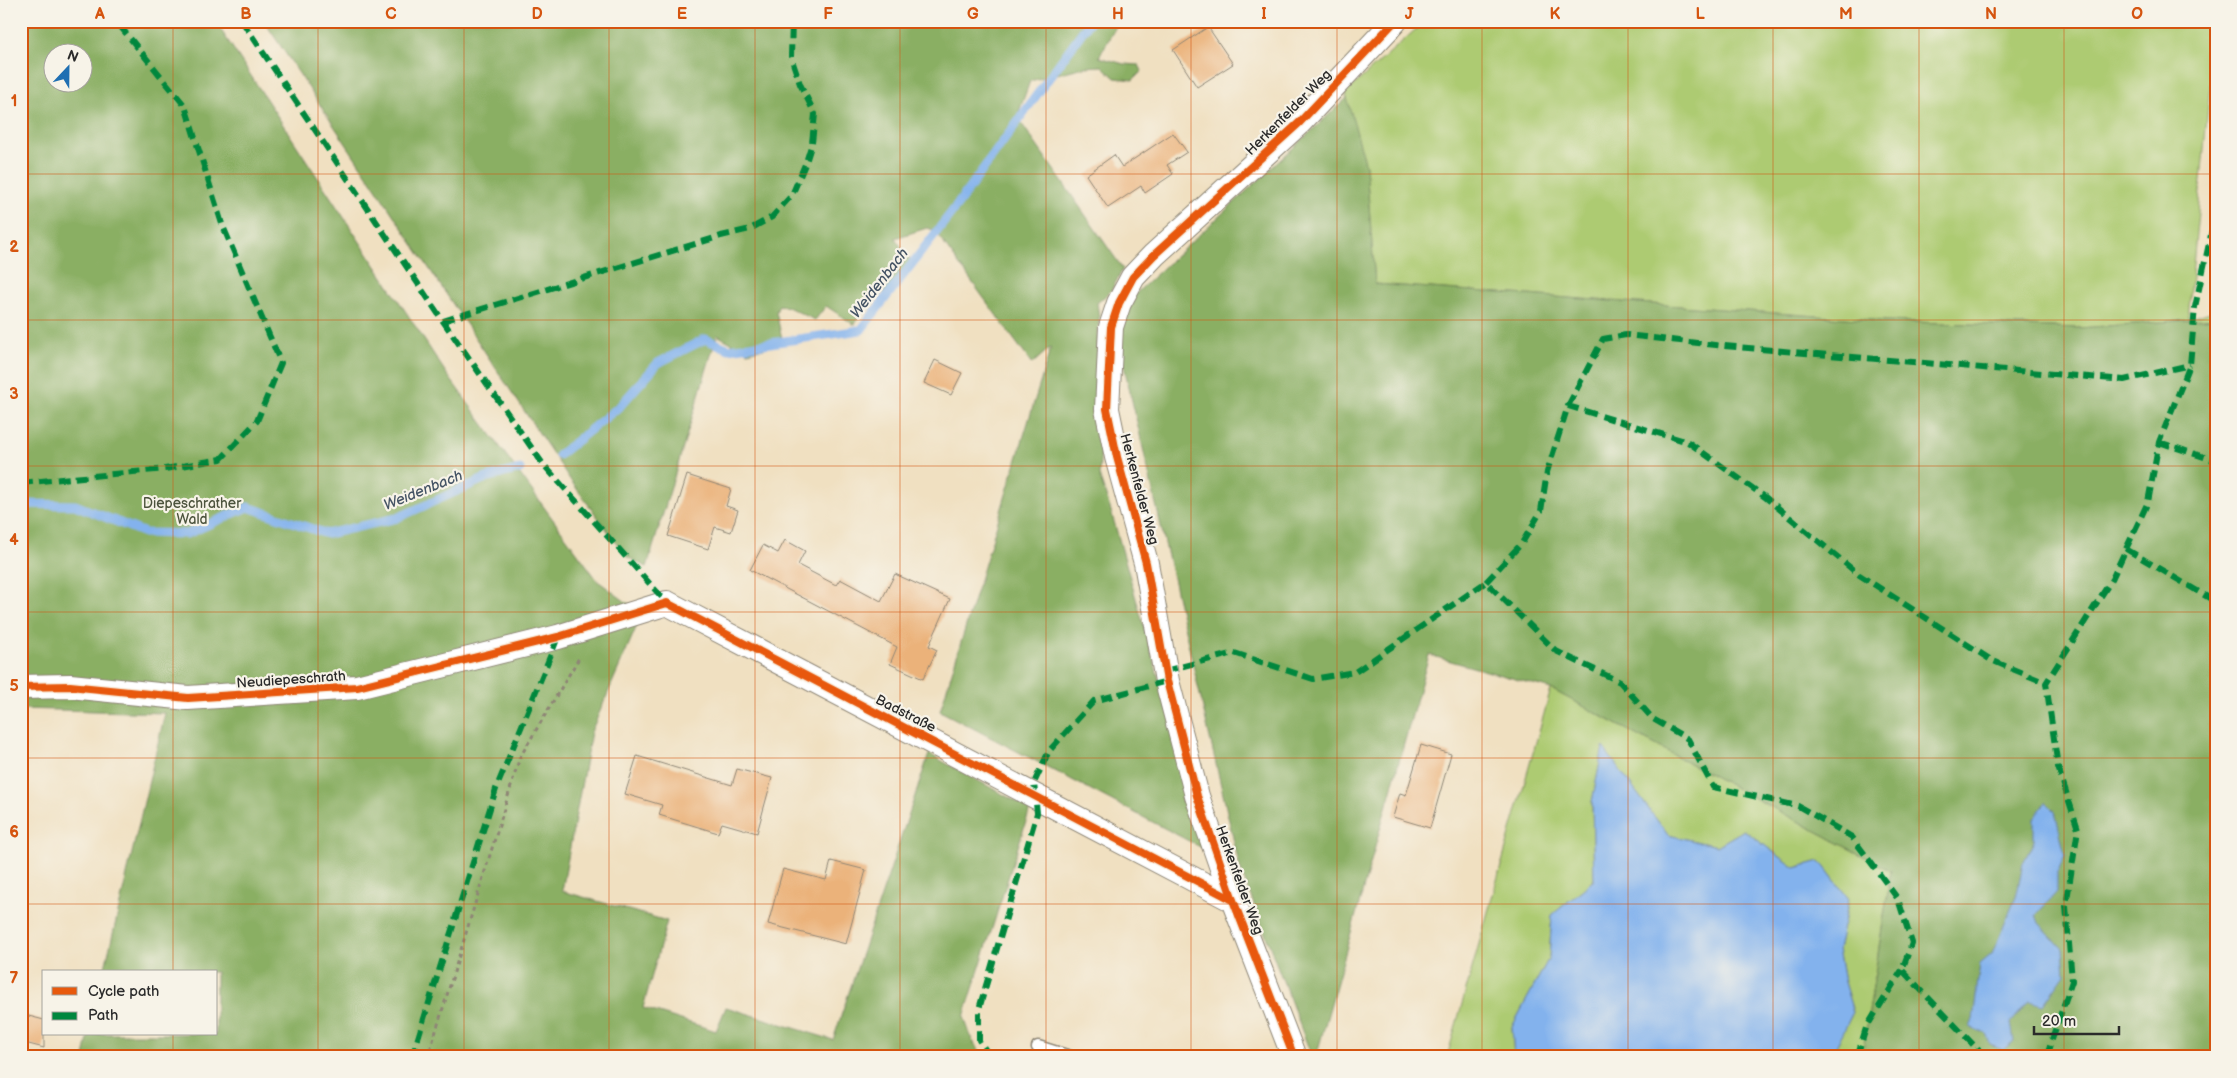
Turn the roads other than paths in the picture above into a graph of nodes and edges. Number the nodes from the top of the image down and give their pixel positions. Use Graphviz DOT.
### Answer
graph roads {
  1 [pos="1395,21"];
  2 [pos="558,637"];
  3 [pos="21,687"];
  4 [pos="1234,900"];
  5 [pos="1038,1047"];
  6 [pos="1070,1057"];
  7 [pos="1294,1057"];
  1 -- 4 [label="street, Herkenfelder Weg"];
  2 -- 3 [label="street, Neudiepeschrath"];
  2 -- 4 [label="street, Badstraße"];
  4 -- 7 [label="street, Herkenfelder Weg"];
  5 -- 6 [label="lane"];
}
